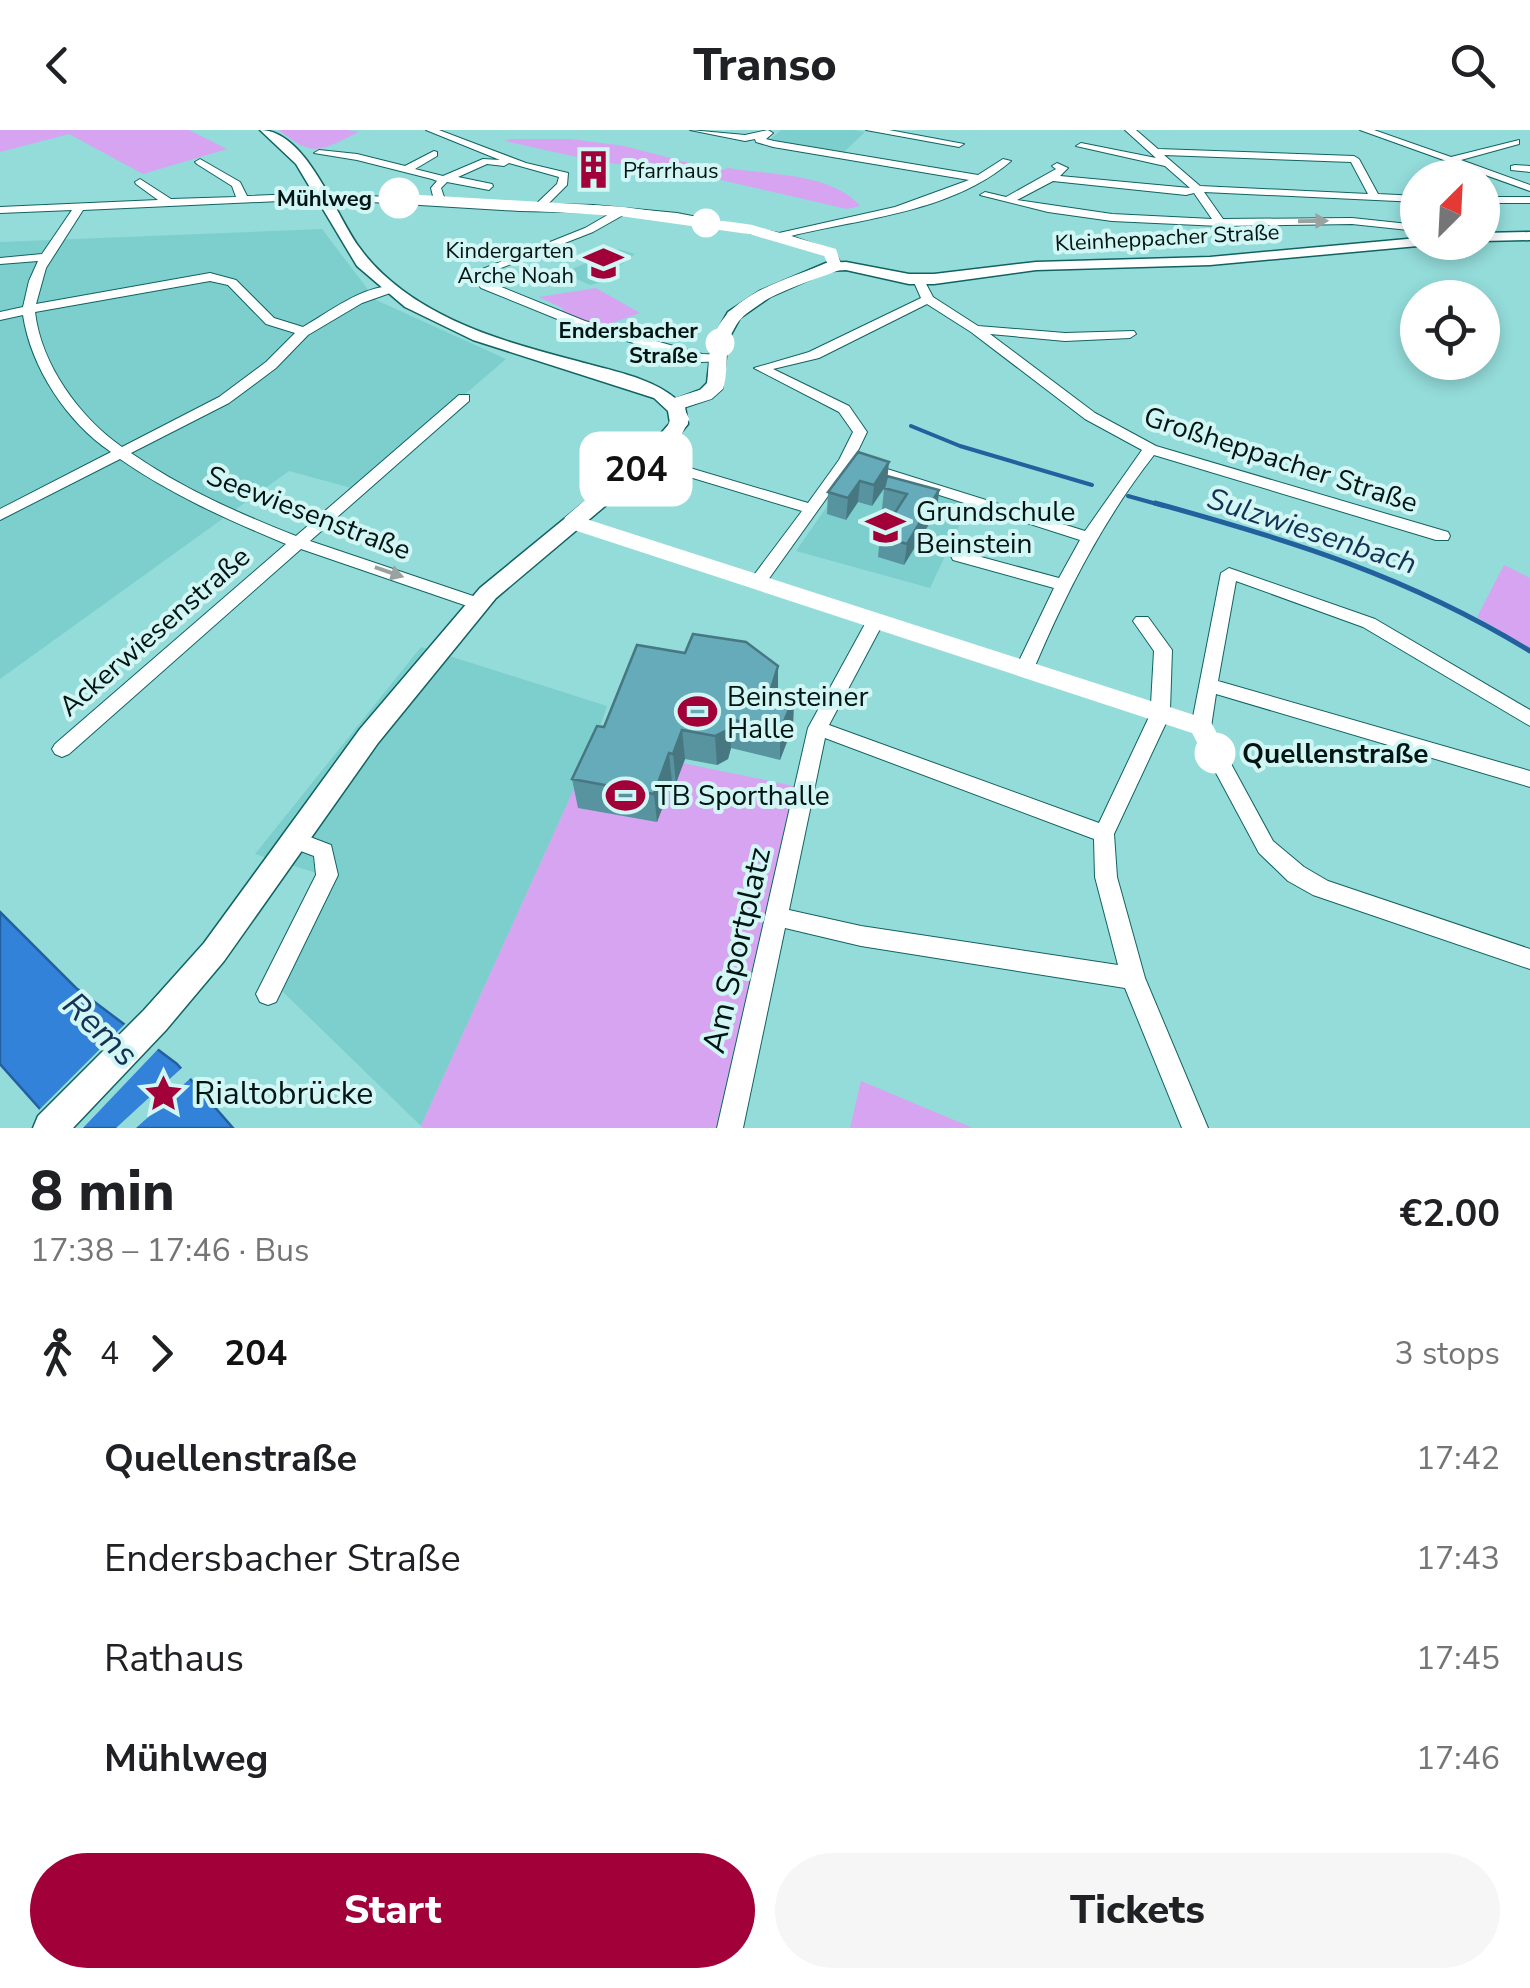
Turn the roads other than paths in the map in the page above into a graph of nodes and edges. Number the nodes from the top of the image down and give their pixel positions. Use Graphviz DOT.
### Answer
graph roads {
  1 [pos="266,130"];
  2 [pos="431,130"];
  3 [pos="695,130"];
  4 [pos="871,130"];
  5 [pos="1130,130"];
  6 [pos="1362,130"];
  7 [pos="1398,130"];
  8 [pos="768,133"];
  9 [pos="909,133"];
  10 [pos="1382,135"];
  11 [pos="1516,142"];
  12 [pos="959,144"];
  13 [pos="1080,146"];
  14 [pos="1158,152"];
  15 [pos="319,153"];
  16 [pos="434,154"];
  17 [pos="1455,159"];
  18 [pos="1006,161"];
  19 [pos="200,162"];
  20 [pos="1166,163"];
  21 [pos="523,164"];
  22 [pos="1058,166"];
  23 [pos="1515,168"];
  24 [pos="1530,168"];
  25 [pos="406,170"];
  26 [pos="977,178"];
  27 [pos="1051,178"];
  28 [pos="446,179"];
  29 [pos="140,182"];
  30 [pos="485,188"];
  31 [pos="1196,188"];
  32 [pos="1530,188"];
  33 [pos="985,195"];
  34 [pos="322,196"];
  35 [pos="1374,196"];
  36 [pos="1400,198"];
  37 [pos="243,200"];
  38 [pos="1500,200"];
  39 [pos="1530,200"];
  40 [pos="440,201"];
  41 [pos="1007,201"];
  42 [pos="169,203"];
  43 [pos="542,205"];
  44 [pos="80,208"];
  45 [pos="0,210"];
  46 [pos="622,211"];
  47 [pos="1220,223"];
  48 [pos="1400,226"];
  49 [pos="779,236"];
  50 [pos="1530,236"];
  51 [pos="1500,237"];
  52 [pos="1400,244"];
  53 [pos="44,257"];
  54 [pos="0,261"];
  55 [pos="836,265"];
  56 [pos="919,280"];
  57 [pos="390,289"];
  58 [pos="928,299"];
  59 [pos="28,310"];
  60 [pos="0,316"];
  61 [pos="975,329"];
  62 [pos="304,332"];
  63 [pos="1130,334"];
  64 [pos="719,358"];
  65 [pos="464,398"];
  66 [pos="674,404"];
  67 [pos="1151,449"];
  68 [pos="119,455"];
  69 [pos="648,460"];
  70 [pos="846,461"];
  71 [pos="812,509"];
  72 [pos="0,515"];
  73 [pos="572,522"];
  74 [pos="1442,536"];
  75 [pos="1087,537"];
  76 [pos="299,540"];
  77 [pos="959,556"];
  78 [pos="757,583"];
  79 [pos="1066,585"];
  80 [pos="480,604"];
  81 [pos="1142,621"];
  82 [pos="876,622"];
  83 [pos="1024,670"];
  84 [pos="1208,684"];
  85 [pos="1160,715"];
  86 [pos="1530,719"];
  87 [pos="1201,727"];
  88 [pos="818,728"];
  89 [pos="62,749"];
  90 [pos="1530,779"];
  91 [pos="1104,834"];
  92 [pos="297,841"];
  93 [pos="778,917"];
  94 [pos="1530,959"];
  95 [pos="1133,978"];
  96 [pos="268,994"];
  97 [pos="50,1128"];
  98 [pos="730,1128"];
  99 [pos="1195,1128"];
  1 -- 34 [label="street"];
  2 -- 21 [label="street"];
  3 -- 8 [label="street"];
  4 -- 9 [label="street"];
  5 -- 14 [label="street"];
  6 -- 10 [label="street"];
  7 -- 10 [label="street"];
  8 -- 26 [label="street"];
  9 -- 12 [label="street"];
  10 -- 17 [label="street"];
  11 -- 17 [label="street"];
  13 -- 20 [label="street"];
  14 -- 20 [label="street"];
  14 -- 35 [label="street"];
  15 -- 25 [label="street"];
  16 -- 25 [label="street"];
  17 -- 32 [label="street"];
  18 -- 26 [label="street"];
  19 -- 37 [label="street"];
  20 -- 31 [label="street"];
  21 -- 28 [label="street"];
  21 -- 43 [label="street"];
  22 -- 27 [label="street"];
  23 -- 24 [label="street"];
  25 -- 28 [label="street"];
  26 -- 49 [label="street"];
  27 -- 31 [label="street"];
  27 -- 41 [label="street"];
  28 -- 30 [label="street"];
  28 -- 40 [label="street"];
  29 -- 42 [label="street"];
  31 -- 35 [label="street"];
  31 -- 47 [label="street"];
  33 -- 41 [label="street"];
  34 -- 37 [label="street"];
  34 -- 40 [label="street"];
  34 -- 57 [label="street"];
  35 -- 36 [label="street"];
  37 -- 42 [label="street"];
  38 -- 39 [label="street"];
  40 -- 43 [label="street"];
  41 -- 47 [label="street"];
  42 -- 44 [label="street"];
  43 -- 46 [label="street"];
  44 -- 45 [label="street"];
  44 -- 53 [label="street"];
  46 -- 49 [label="street"];
  46 -- 64 [label="street"];
  47 -- 48 [label="street, one-way"];
  49 -- 55 [label="street"];
  50 -- 51 [label="street"];
  52 -- 56 [label="street, Kleinheppacher Straße"];
  53 -- 54 [label="street"];
  53 -- 59 [label="street"];
  55 -- 56 [label="street, Kleinheppacher Straße"];
  55 -- 64 [label="street"];
  56 -- 58 [label="street"];
  57 -- 62 [label="street"];
  57 -- 66 [label="street"];
  58 -- 61 [label="street, Großheppacher Straße"];
  58 -- 70 [label="street"];
  59 -- 60 [label="street"];
  59 -- 62 [label="street"];
  59 -- 68 [label="street, Seewiesenstraße"];
  61 -- 63 [label="street"];
  61 -- 67 [label="street, Großheppacher Straße"];
  62 -- 68 [label="street"];
  64 -- 66 [label="street"];
  65 -- 76 [label="street, Ackerwiesenstraße"];
  66 -- 69 [label="street"];
  67 -- 74 [label="street, Großheppacher Straße"];
  67 -- 75 [label="street"];
  68 -- 72 [label="street"];
  68 -- 76 [label="street, Seewiesenstraße"];
  69 -- 71 [label="street"];
  69 -- 73 [label="street"];
  70 -- 71 [label="street"];
  70 -- 75 [label="street"];
  71 -- 78 [label="street"];
  73 -- 78 [label="street"];
  73 -- 80 [label="street"];
  75 -- 79 [label="street"];
  76 -- 80 [label="street, Seewiesenstraße, one-way"];
  76 -- 89 [label="street, Ackerwiesenstraße"];
  77 -- 79 [label="street"];
  78 -- 82 [label="street"];
  79 -- 83 [label="street"];
  80 -- 92 [label="street"];
  81 -- 85 [label="street"];
  82 -- 83 [label="street"];
  82 -- 88 [label="street, Am Sportplatz"];
  83 -- 85 [label="street"];
  84 -- 86 [label="street"];
  84 -- 87 [label="street"];
  84 -- 90 [label="street"];
  85 -- 87 [label="street"];
  85 -- 91 [label="street"];
  87 -- 94 [label="street"];
  88 -- 91 [label="street"];
  88 -- 93 [label="street, Am Sportplatz"];
  91 -- 95 [label="street"];
  92 -- 96 [label="street"];
  92 -- 97 [label="street"];
  93 -- 95 [label="street"];
  93 -- 98 [label="street, Am Sportplatz"];
  95 -- 99 [label="street"];
}
